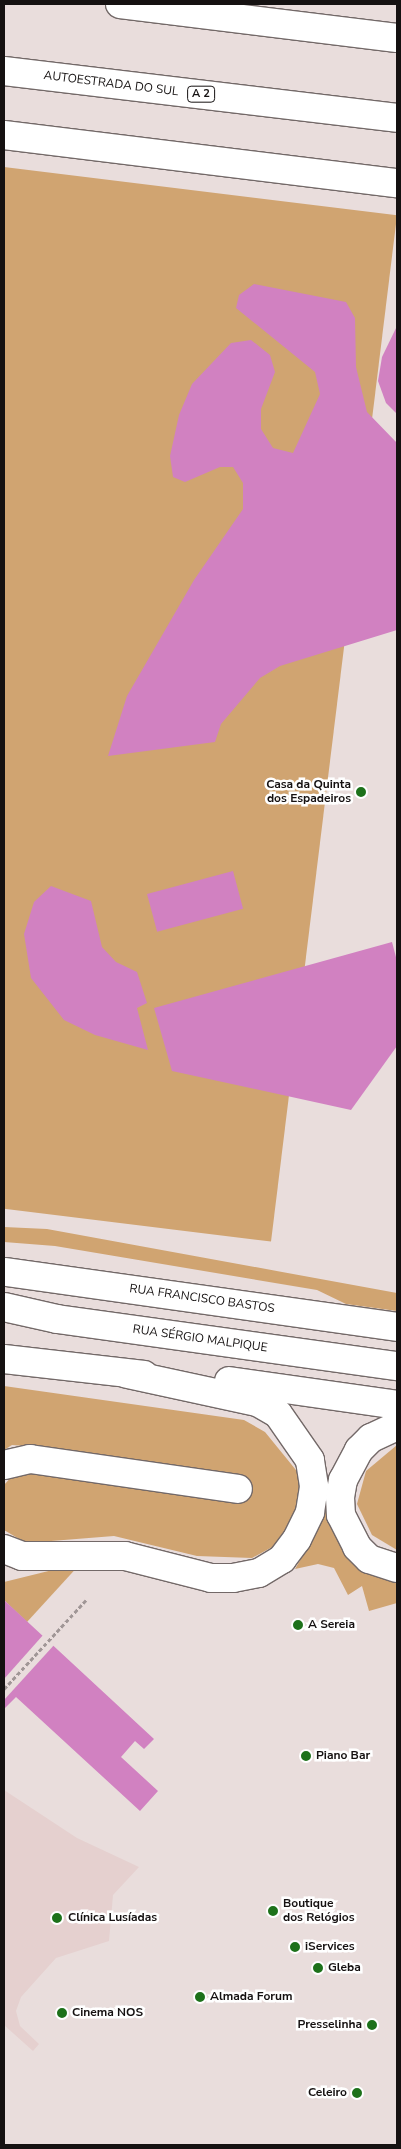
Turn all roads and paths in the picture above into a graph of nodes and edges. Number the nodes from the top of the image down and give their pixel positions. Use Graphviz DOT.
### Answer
graph roads {
  1 [pos="120,4"];
  2 [pos="397,38"];
  3 [pos="4,71"];
  4 [pos="397,118"];
  5 [pos="4,135"];
  6 [pos="397,184"];
  7 [pos="6,1272"];
  8 [pos="4,1306"];
  9 [pos="397,1327"];
  10 [pos="4,1359"];
  11 [pos="397,1366"];
  12 [pos="127,1374"];
  13 [pos="397,1405"];
  14 [pos="397,1426"];
  15 [pos="4,1466"];
  16 [pos="238,1489"];
  17 [pos="4,1549"];
  18 [pos="397,1568"];
  19 [pos="86,1600"];
  20 [pos="4,1689"];
  1 -- 2 [label="main road"];
  3 -- 4 [label="main road, AUTOESTRADA DO SUL / A 2"];
  5 -- 6 [label="main road"];
  7 -- 9 [label="main road, RUA FRANCISCO BASTOS"];
  8 -- 11 [label="main road, RUA SÉRGIO MALPIQUE"];
  10 -- 12 [label="main road"];
  12 -- 13 [label="main road"];
  12 -- 17 [label="main road"];
  14 -- 18 [label="main road"];
  15 -- 16 [label="main road"];
  19 -- 20 [label="path"];
}
